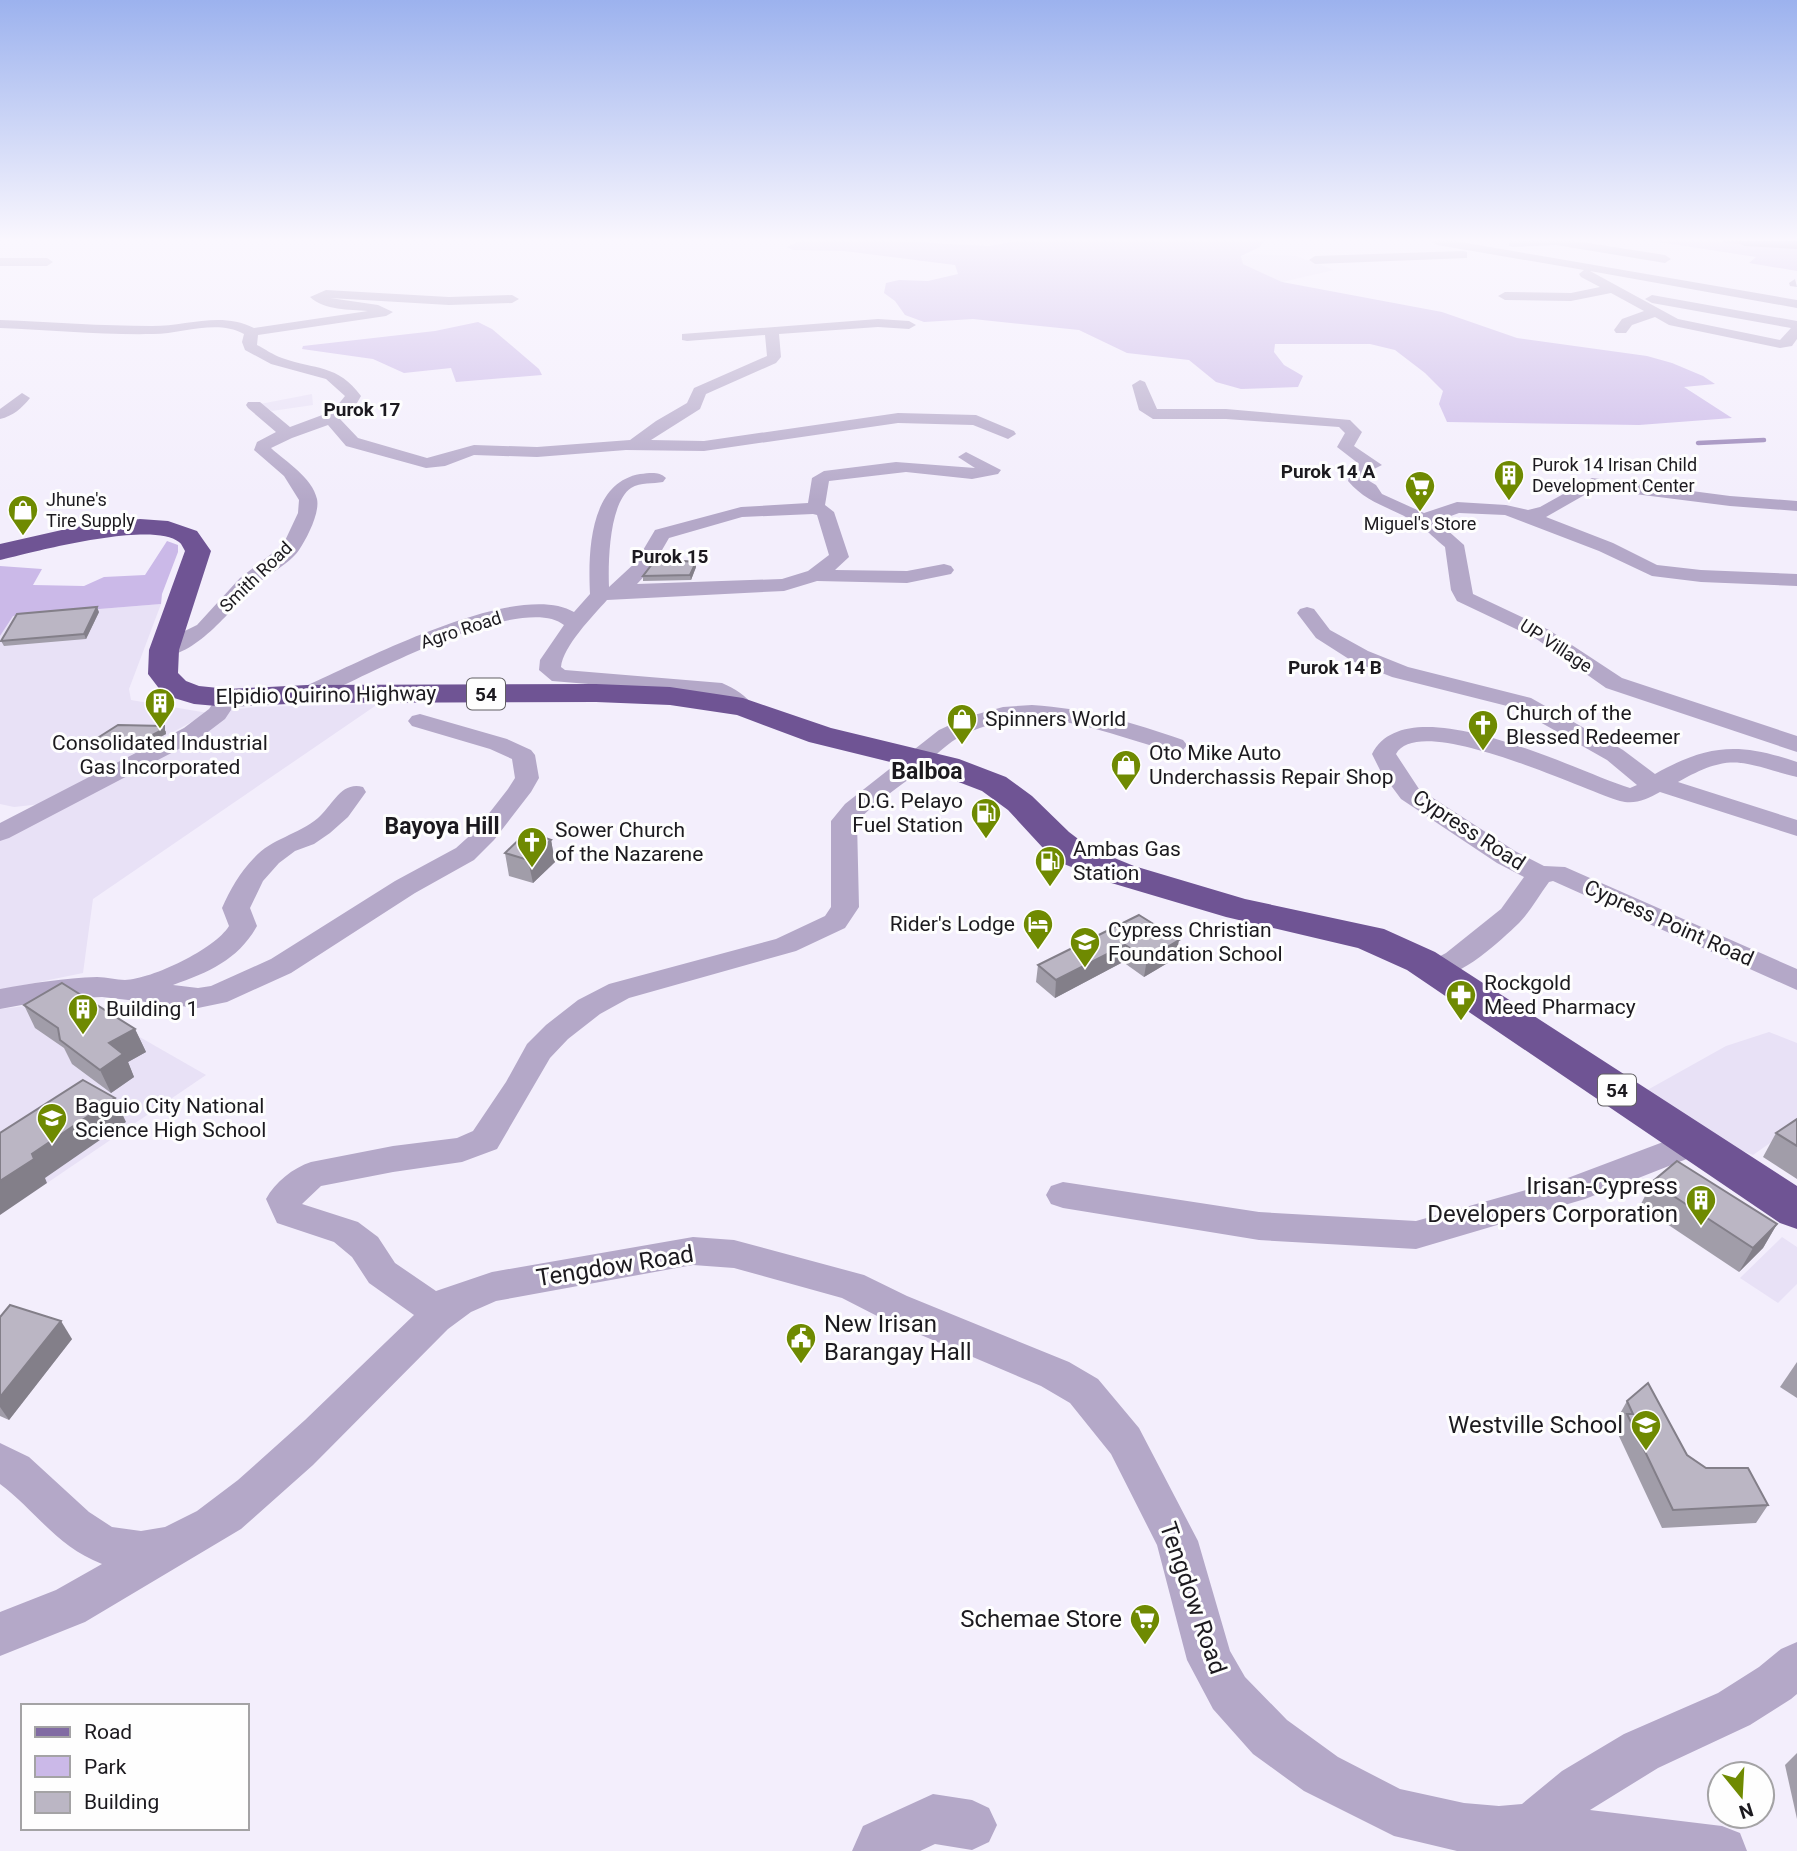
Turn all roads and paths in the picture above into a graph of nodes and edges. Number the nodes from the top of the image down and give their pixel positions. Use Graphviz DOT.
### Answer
graph roads {
  1 [pos="87,327"];
  2 [pos="211,327"];
  3 [pos="245,327"];
  4 [pos="286,327"];
  5 [pos="812,327"];
  6 [pos="1622,327"];
  7 [pos="1697,327"];
  8 [pos="1797,328"];
  9 [pos="772,330"];
  10 [pos="1620,330"];
  11 [pos="252,332"];
  12 [pos="687,337"];
  13 [pos="1140,385"];
  14 [pos="22,398"];
  15 [pos="254,405"];
  16 [pos="0,414"];
  17 [pos="331,419"];
  18 [pos="286,432"];
  19 [pos="1008,433"];
  20 [pos="635,445"];
  21 [pos="966,457"];
  22 [pos="657,478"];
  23 [pos="1797,506"];
  24 [pos="816,508"];
  25 [pos="1528,516"];
  26 [pos="1424,520"];
  27 [pos="0,552"];
  28 [pos="944,570"];
  29 [pos="815,575"];
  30 [pos="1797,580"];
  31 [pos="610,593"];
  32 [pos="1307,612"];
  33 [pos="575,624"];
  34 [pos="164,650"];
  35 [pos="307,694"];
  36 [pos="228,698"];
  37 [pos="743,707"];
  38 [pos="420,721"];
  39 [pos="1175,745"];
  40 [pos="1797,746"];
  41 [pos="918,759"];
  42 [pos="1797,770"];
  43 [pos="1657,785"];
  44 [pos="354,792"];
  45 [pos="1797,828"];
  46 [pos="0,833"];
  47 [pos="1540,875"];
  48 [pos="1437,970"];
  49 [pos="1797,980"];
  50 [pos="130,989"];
  51 [pos="0,999"];
  52 [pos="1695,1142"];
  53 [pos="1063,1195"];
  54 [pos="1797,1210"];
  55 [pos="458,1301"];
  56 [pos="0,1462"];
  57 [pos="181,1542"];
  58 [pos="0,1634"];
  59 [pos="1797,1665"];
  60 [pos="972,1825"];
  61 [pos="1532,1828"];
  62 [pos="877,1851"];
  63 [pos="1722,1851"];
  1 -- 2 [label="street"];
  3 -- 11 [label="street"];
  4 -- 11 [label="street"];
  5 -- 9 [label="street"];
  6 -- 10 [label="street"];
  7 -- 8 [label="street"];
  9 -- 12 [label="street"];
  9 -- 20 [label="street"];
  11 -- 17 [label="street"];
  13 -- 26 [label="street, UP Village"];
  14 -- 16 [label="street"];
  15 -- 18 [label="street"];
  17 -- 18 [label="street, Smith Road"];
  17 -- 20 [label="street"];
  18 -- 34 [label="street, Smith Road"];
  19 -- 20 [label="street"];
  21 -- 24 [label="street"];
  22 -- 31 [label="street"];
  23 -- 25 [label="street"];
  24 -- 29 [label="street"];
  24 -- 31 [label="street"];
  25 -- 26 [label="street"];
  25 -- 30 [label="street"];
  26 -- 40 [label="street, UP Village"];
  27 -- 34 [label="highway, Elpidio Quirino Highway / 54"];
  28 -- 29 [label="street"];
  29 -- 31 [label="street"];
  31 -- 33 [label="street"];
  32 -- 43 [label="street"];
  33 -- 35 [label="street, Agro Road"];
  33 -- 37 [label="street"];
  34 -- 36 [label="highway, Elpidio Quirino Highway / 54"];
  35 -- 36 [label="highway, Elpidio Quirino Highway / 54"];
  35 -- 37 [label="highway, Elpidio Quirino Highway / 54"];
  36 -- 46 [label="street"];
  37 -- 41 [label="highway, Elpidio Quirino Highway / 54"];
  38 -- 50 [label="street"];
  39 -- 41 [label="street"];
  41 -- 48 [label="highway, Elpidio Quirino Highway / 54"];
  41 -- 55 [label="street"];
  42 -- 43 [label="street, Cypress Road"];
  43 -- 45 [label="street"];
  43 -- 47 [label="street, Cypress Road"];
  44 -- 50 [label="street"];
  47 -- 48 [label="street, Cypress Road"];
  47 -- 49 [label="street, Cypress Point Road"];
  48 -- 52 [label="highway, Elpidio Quirino Highway / 54"];
  50 -- 51 [label="street"];
  52 -- 53 [label="street"];
  52 -- 54 [label="highway, Elpidio Quirino Highway / 54"];
  55 -- 57 [label="street, Tengdow Road"];
  55 -- 61 [label="street, Tengdow Road"];
  56 -- 57 [label="street, Tengdow Road"];
  57 -- 58 [label="street, Tengdow Road"];
  59 -- 61 [label="street"];
  60 -- 62 [label="street"];
  61 -- 63 [label="street, Tengdow Road"];
}
